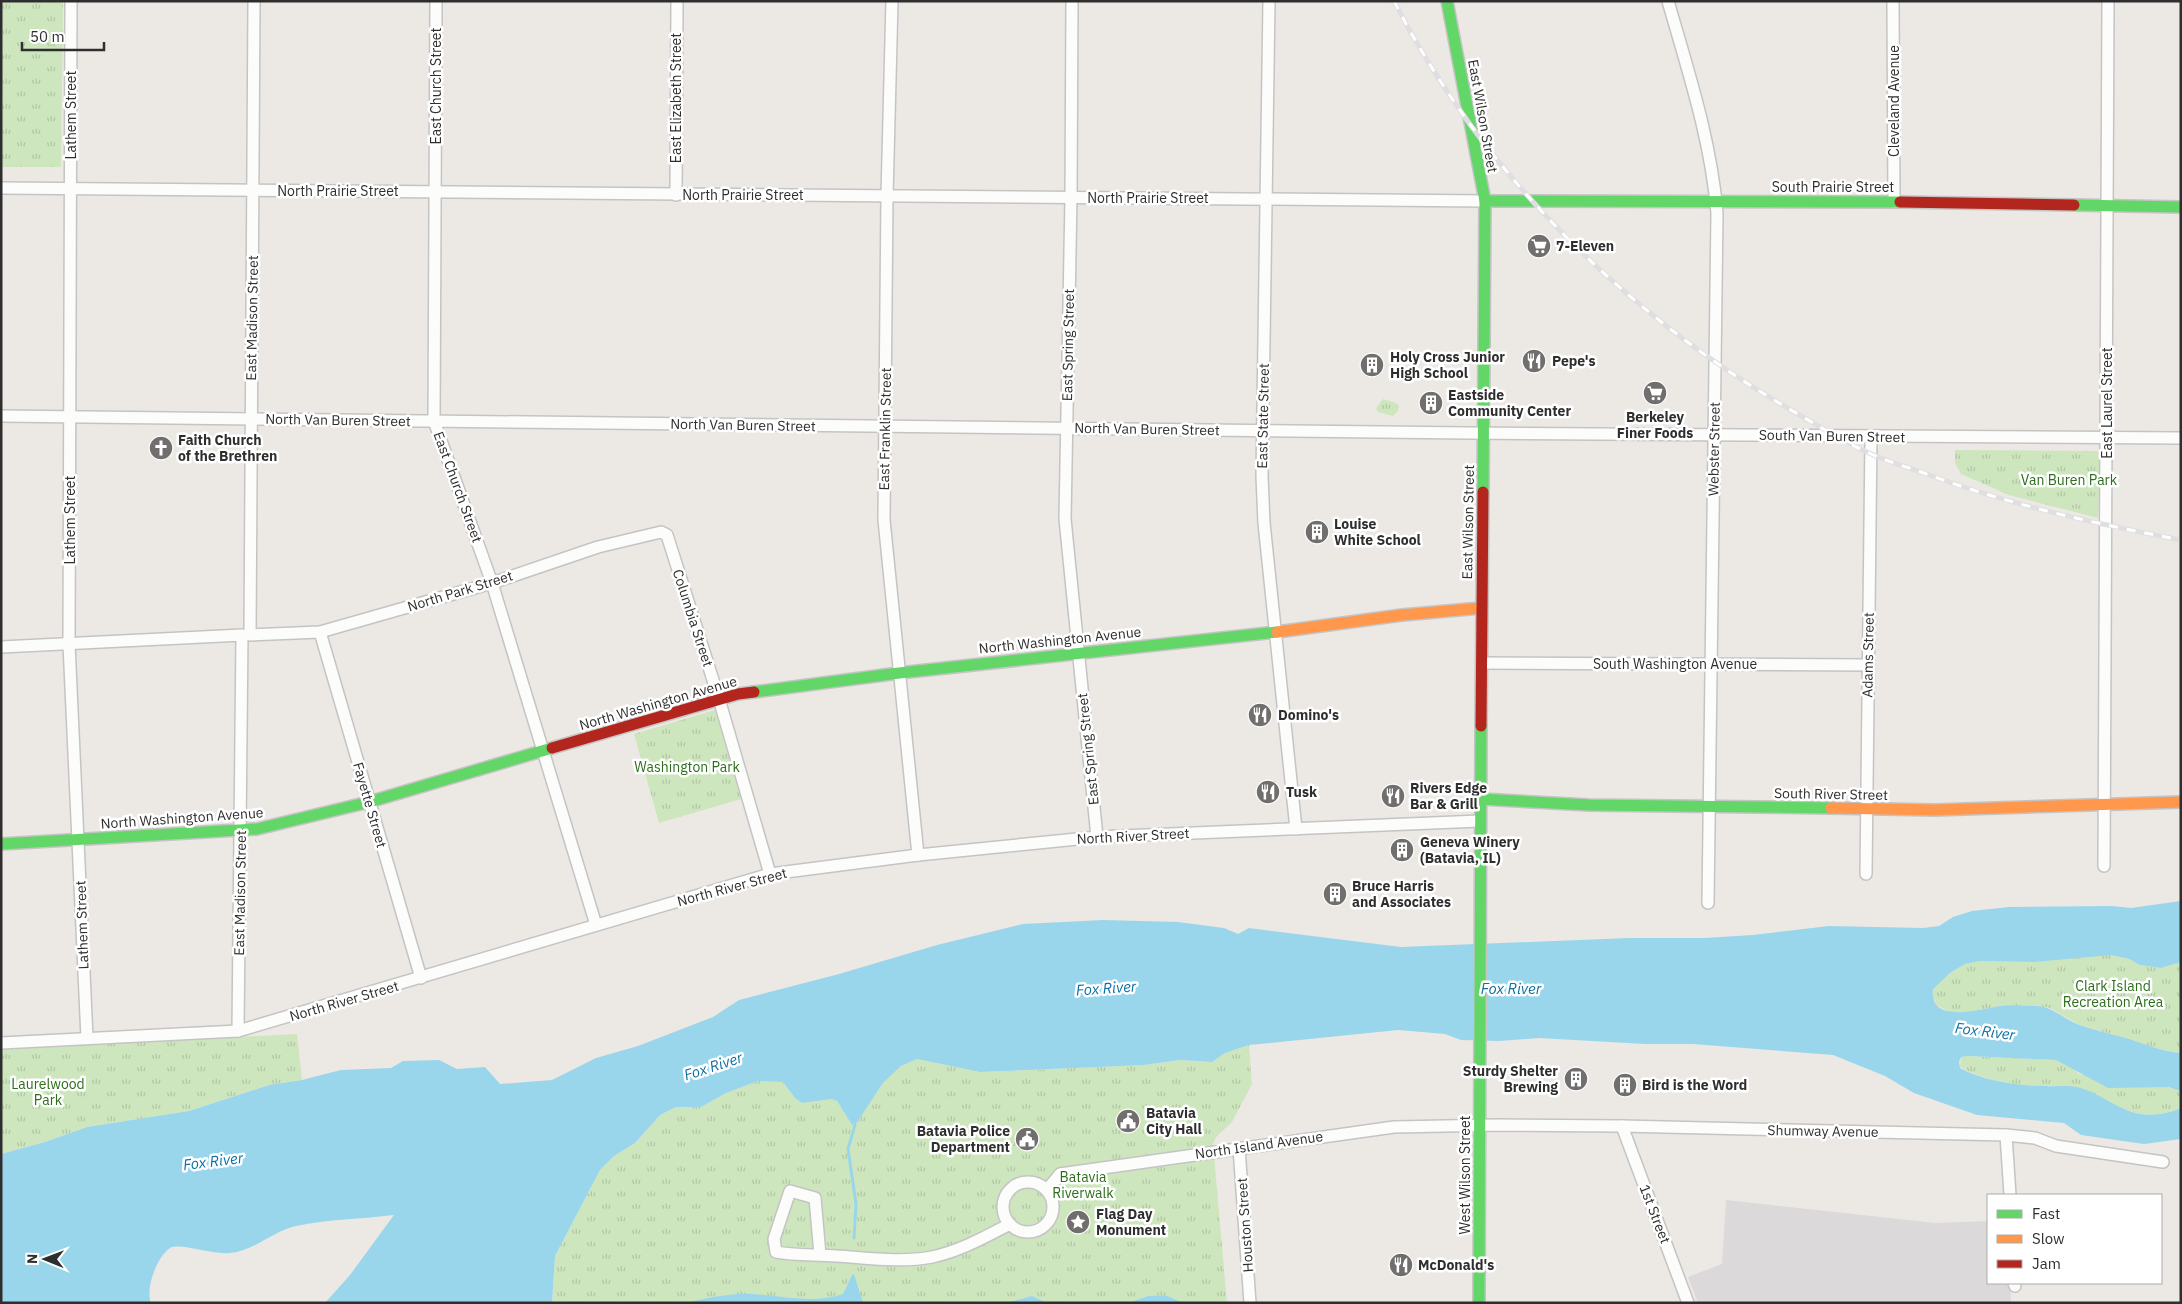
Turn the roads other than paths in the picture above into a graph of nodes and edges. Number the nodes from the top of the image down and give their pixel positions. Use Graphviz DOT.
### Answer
graph roads {
  1 [pos="71,1"];
  2 [pos="254,1"];
  3 [pos="436,1"];
  4 [pos="677,1"];
  5 [pos="892,1"];
  6 [pos="1072,1"];
  7 [pos="1269,1"];
  8 [pos="1447,1"];
  9 [pos="1668,1"];
  10 [pos="1893,1"];
  11 [pos="2108,1"];
  12 [pos="1,188"];
  13 [pos="70,188"];
  14 [pos="253,191"];
  15 [pos="436,191"];
  16 [pos="676,195"];
  17 [pos="887,196"];
  18 [pos="1071,198"];
  19 [pos="1267,199"];
  20 [pos="1485,201"];
  21 [pos="1716,201"];
  22 [pos="1894,202"];
  23 [pos="2108,206"];
  24 [pos="2181,207"];
  25 [pos="1,416"];
  26 [pos="71,417"];
  27 [pos="252,419"];
  28 [pos="434,421"];
  29 [pos="885,426"];
  30 [pos="1066,428"];
  31 [pos="1262,430"];
  32 [pos="1484,433"];
  33 [pos="1714,435"];
  34 [pos="1871,437"];
  35 [pos="2107,438"];
  36 [pos="2181,438"];
  37 [pos="667,535"];
  38 [pos="492,583"];
  39 [pos="1481,608"];
  40 [pos="320,632"];
  41 [pos="1276,633"];
  42 [pos="246,635"];
  43 [pos="69,644"];
  44 [pos="1,647"];
  45 [pos="1078,653"];
  46 [pos="1482,662"];
  47 [pos="1710,664"];
  48 [pos="1868,666"];
  49 [pos="899,673"];
  50 [pos="718,699"];
  51 [pos="544,752"];
  52 [pos="1480,799"];
  53 [pos="369,802"];
  54 [pos="2181,802"];
  55 [pos="2104,804"];
  56 [pos="1708,807"];
  57 [pos="1867,809"];
  58 [pos="1480,821"];
  59 [pos="1296,829"];
  60 [pos="240,831"];
  61 [pos="1097,837"];
  62 [pos="78,840"];
  63 [pos="1,844"];
  64 [pos="918,855"];
  65 [pos="2104,866"];
  66 [pos="770,874"];
  67 [pos="1866,874"];
  68 [pos="1708,903"];
  69 [pos="596,925"];
  70 [pos="421,978"];
  71 [pos="238,1031"];
  72 [pos="87,1038"];
  73 [pos="1,1043"];
  74 [pos="1480,1046"];
  75 [pos="1480,1125"];
  76 [pos="1622,1126"];
  77 [pos="2006,1135"];
  78 [pos="1239,1148"];
  79 [pos="2164,1162"];
  80 [pos="1047,1190"];
  81 [pos="2010,1194"];
  82 [pos="1010,1224"];
  83 [pos="820,1256"];
  84 [pos="1250,1303"];
  85 [pos="1479,1303"];
  86 [pos="1688,1303"];
  1 -- 13 [label="street, Lathem Street"];
  2 -- 14 [label="street, East Madison Street"];
  3 -- 15 [label="street, East Church Street"];
  4 -- 16 [label="street, East Elizabeth Street"];
  5 -- 17 [label="street, East Franklin Street"];
  6 -- 18 [label="street, East Spring Street"];
  7 -- 19 [label="street, East State Street"];
  8 -- 20 [label="main road, East Wilson Street"];
  9 -- 21 [label="street, Webster Street"];
  10 -- 22 [label="street, Cleveland Avenue"];
  11 -- 23 [label="street, East Laurel Street"];
  12 -- 13 [label="street, North Prairie Street"];
  13 -- 14 [label="street, North Prairie Street"];
  13 -- 26 [label="street, Lathem Street"];
  14 -- 15 [label="street, North Prairie Street"];
  14 -- 27 [label="street, East Madison Street"];
  15 -- 16 [label="street, North Prairie Street"];
  15 -- 28 [label="street, East Church Street"];
  16 -- 17 [label="street, North Prairie Street"];
  17 -- 18 [label="street, North Prairie Street"];
  17 -- 29 [label="street, East Franklin Street"];
  18 -- 19 [label="street, North Prairie Street"];
  18 -- 30 [label="street, East Spring Street"];
  19 -- 20 [label="street, North Prairie Street"];
  19 -- 31 [label="street, East State Street"];
  20 -- 21 [label="main road, South Prairie Street"];
  20 -- 32 [label="main road, East Wilson Street"];
  21 -- 22 [label="main road, South Prairie Street"];
  21 -- 33 [label="street, Webster Street"];
  22 -- 23 [label="main road, South Prairie Street"];
  23 -- 24 [label="main road, South Prairie Street"];
  23 -- 35 [label="street, East Laurel Street"];
  25 -- 26 [label="street, North Van Buren Street"];
  26 -- 27 [label="street, North Van Buren Street"];
  26 -- 43 [label="street, Lathem Street"];
  27 -- 28 [label="street, North Van Buren Street"];
  27 -- 42 [label="street, East Madison Street"];
  28 -- 29 [label="street, North Van Buren Street"];
  28 -- 38 [label="street, East Church Street"];
  29 -- 30 [label="street, North Van Buren Street"];
  29 -- 49 [label="street, East Franklin Street"];
  30 -- 31 [label="street, North Van Buren Street"];
  30 -- 45 [label="street, East Spring Street"];
  31 -- 32 [label="street, North Van Buren Street"];
  31 -- 41 [label="street, East State Street"];
  32 -- 33 [label="street, South Van Buren Street"];
  32 -- 39 [label="main road, East Wilson Street"];
  33 -- 34 [label="street, South Van Buren Street"];
  33 -- 47 [label="street, Webster Street"];
  34 -- 35 [label="street, South Van Buren Street"];
  34 -- 48 [label="street, Adams Street"];
  35 -- 36 [label="street, South Van Buren Street"];
  35 -- 55 [label="street, East Laurel Street"];
  37 -- 38 [label="street, North Park Street"];
  37 -- 50 [label="street, Columbia Street"];
  38 -- 40 [label="street, North Park Street"];
  38 -- 51 [label="street, East Church Street"];
  39 -- 41 [label="main road, North Washington Avenue"];
  39 -- 46 [label="main road, East Wilson Street"];
  40 -- 42 [label="street, North Park Street"];
  40 -- 53 [label="street, Fayette Street"];
  41 -- 45 [label="main road, North Washington Avenue"];
  41 -- 59 [label="street, East State Street"];
  42 -- 43 [label="street, North Park Street"];
  42 -- 60 [label="street, East Madison Street"];
  43 -- 44 [label="street, North Park Street"];
  43 -- 62 [label="street, Lathem Street"];
  45 -- 49 [label="main road, North Washington Avenue"];
  45 -- 61 [label="street, East Spring Street"];
  46 -- 47 [label="street, South Washington Avenue"];
  46 -- 52 [label="main road, East Wilson Street"];
  47 -- 48 [label="street, South Washington Avenue"];
  47 -- 56 [label="street, Webster Street"];
  48 -- 57 [label="street, Adams Street"];
  49 -- 50 [label="main road, North Washington Avenue"];
  49 -- 64 [label="street, East Franklin Street"];
  50 -- 51 [label="main road, North Washington Avenue"];
  50 -- 66 [label="street, Columbia Street"];
  51 -- 53 [label="main road, North Washington Avenue"];
  51 -- 69 [label="street, East Church Street"];
  52 -- 56 [label="main road, South River Street"];
  52 -- 58 [label="main road, East Wilson Street"];
  53 -- 60 [label="main road, North Washington Avenue"];
  53 -- 70 [label="street, Fayette Street"];
  54 -- 55 [label="main road, South River Street"];
  55 -- 57 [label="main road, South River Street"];
  55 -- 65 [label="street, East Laurel Street"];
  56 -- 57 [label="main road, South River Street"];
  56 -- 68 [label="street, Webster Street"];
  57 -- 67 [label="street, Adams Street"];
  58 -- 59 [label="street, North River Street"];
  58 -- 74 [label="main road, East Wilson Street"];
  59 -- 61 [label="street, North River Street"];
  60 -- 62 [label="main road, North Washington Avenue"];
  60 -- 71 [label="street, East Madison Street"];
  61 -- 64 [label="street, North River Street"];
  62 -- 63 [label="main road, North Washington Avenue"];
  62 -- 72 [label="street, Lathem Street"];
  64 -- 66 [label="street, North River Street"];
  66 -- 69 [label="street, North River Street"];
  69 -- 70 [label="street, North River Street"];
  70 -- 71 [label="street, North River Street"];
  71 -- 72 [label="street, North River Street"];
  72 -- 73 [label="street, North River Street"];
  74 -- 75 [label="main road, West Wilson Street"];
  75 -- 76 [label="street, Shumway Avenue"];
  75 -- 78 [label="street, North Island Avenue"];
  75 -- 85 [label="main road, West Wilson Street"];
  76 -- 77 [label="street, Shumway Avenue"];
  76 -- 86 [label="street, 1st Street"];
  77 -- 79 [label="street, Shumway Avenue"];
  77 -- 81 [label="street"];
  78 -- 80 [label="street, North Island Avenue"];
  78 -- 84 [label="street, Houston Street"];
  80 -- 82 [label="street"];
  80 -- 82 [label="street"];
  82 -- 83 [label="street"];
  83 -- 83 [label="street"];
}
